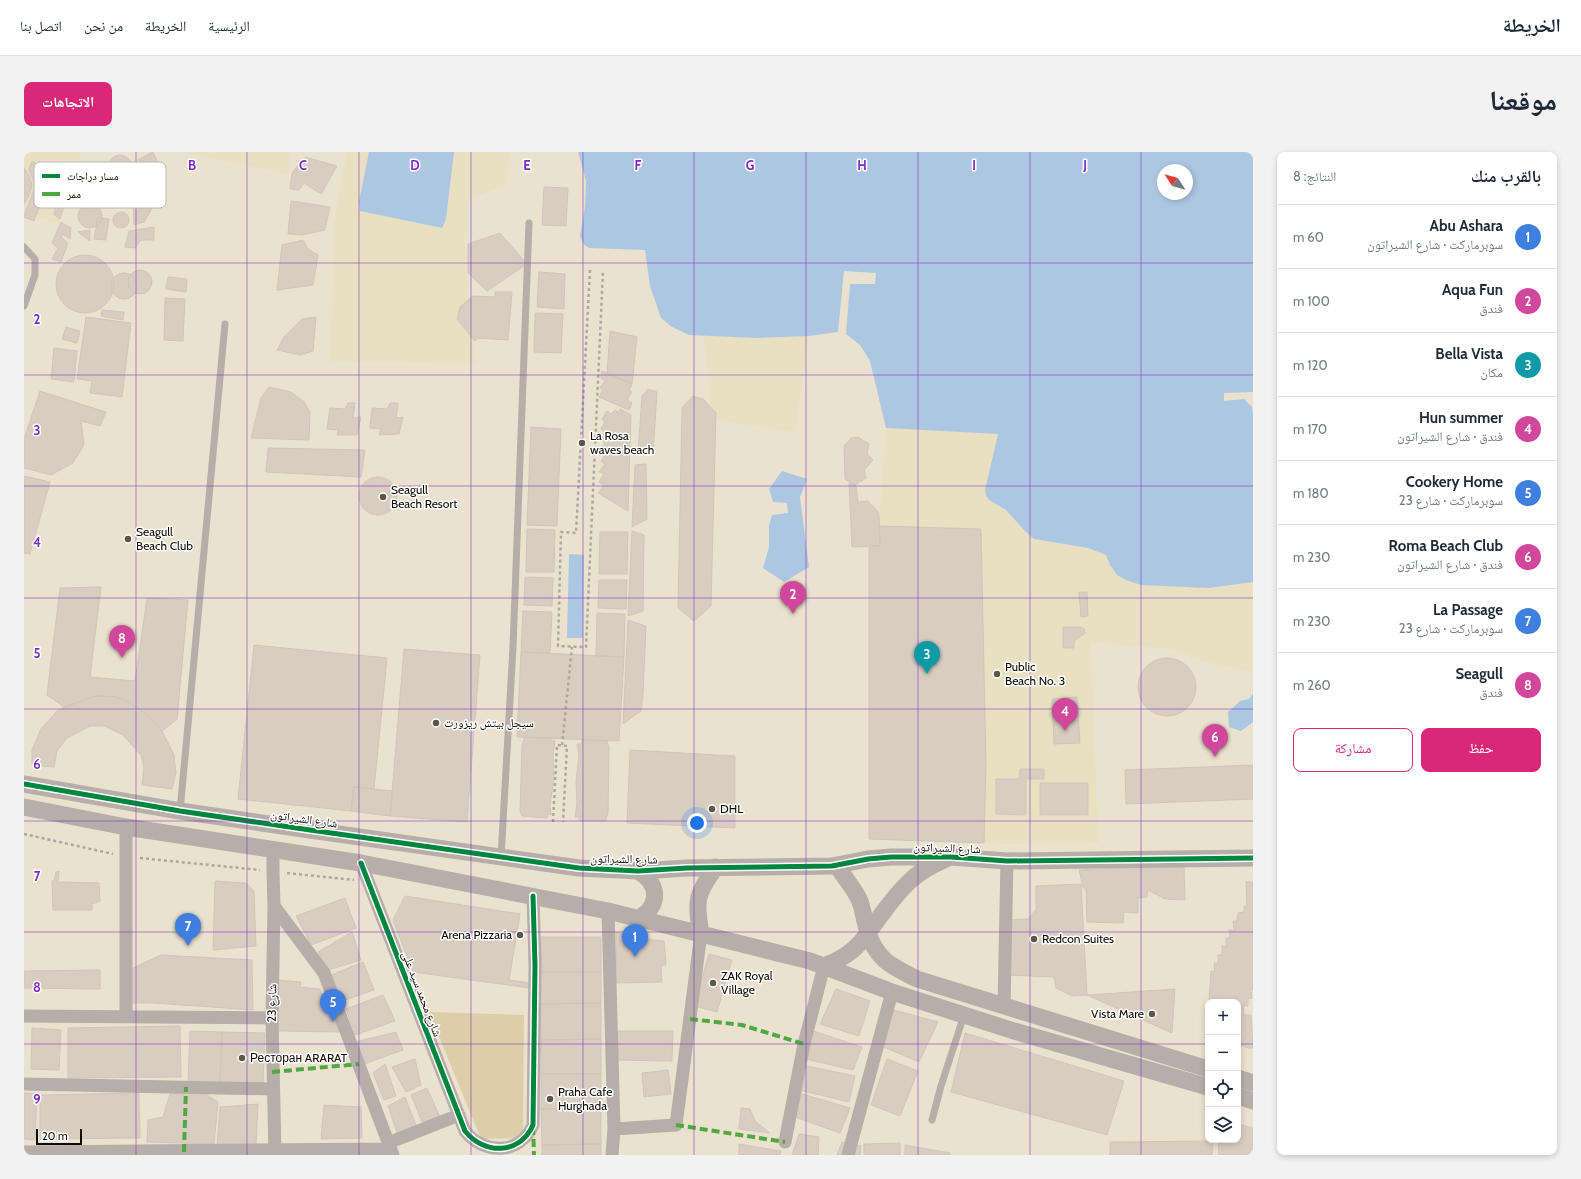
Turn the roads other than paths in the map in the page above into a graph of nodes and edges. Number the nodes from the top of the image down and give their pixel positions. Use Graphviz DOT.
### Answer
graph roads {
  1 [pos="529,223"];
  2 [pos="24,247"];
  3 [pos="24,306"];
  4 [pos="225,324"];
  5 [pos="24,784"];
  6 [pos="24,807"];
  7 [pos="180,811"];
  8 [pos="126,827"];
  9 [pos="273,850"];
  10 [pos="501,857"];
  11 [pos="951,857"];
  12 [pos="1253,858"];
  13 [pos="1006,861"];
  14 [pos="362,863"];
  15 [pos="837,866"];
  16 [pos="716,867"];
  17 [pos="638,872"];
  18 [pos="533,896"];
  19 [pos="274,906"];
  20 [pos="608,911"];
  21 [pos="636,919"];
  22 [pos="868,932"];
  23 [pos="700,934"];
  24 [pos="824,966"];
  25 [pos="892,992"];
  26 [pos="1004,1006"];
  27 [pos="964,1015"];
  28 [pos="24,1016"];
  29 [pos="126,1017"];
  30 [pos="272,1018"];
  31 [pos="1205,1068"];
  32 [pos="1241,1079"];
  33 [pos="1253,1083"];
  34 [pos="24,1084"];
  35 [pos="1205,1087"];
  36 [pos="273,1089"];
  37 [pos="1241,1097"];
  38 [pos="1253,1101"];
  39 [pos="459,1116"];
  40 [pos="932,1120"];
  41 [pos="614,1129"];
  42 [pos="785,1142"];
  43 [pos="390,1149"];
  44 [pos="24,1152"];
  45 [pos="275,1153"];
  46 [pos="49,1154"];
  47 [pos="612,1155"];
  48 [pos="848,1155"];
  1 -- 10 [label="lane"];
  2 -- 3 [label="lane"];
  4 -- 7 [label="lane"];
  5 -- 7 [label="street, شارع الشيراتون"];
  6 -- 8 [label="street"];
  7 -- 10 [label="street, شارع الشيراتون"];
  8 -- 9 [label="street"];
  8 -- 29 [label="street"];
  9 -- 14 [label="street"];
  9 -- 19 [label="street, شارع 23"];
  10 -- 17 [label="street, شارع الشيراتون"];
  11 -- 13 [label="street, شارع الشيراتون"];
  11 -- 15 [label="street, شارع الشيراتون"];
  11 -- 22 [label="street"];
  12 -- 13 [label="street, شارع الشيراتون"];
  13 -- 26 [label="street"];
  14 -- 18 [label="street"];
  14 -- 39 [label="street, شارع محمد سيد على"];
  15 -- 16 [label="street, شارع الشيراتون"];
  15 -- 22 [label="street"];
  16 -- 17 [label="street, شارع الشيراتون"];
  16 -- 23 [label="street"];
  17 -- 21 [label="street"];
  18 -- 20 [label="street"];
  18 -- 39 [label="street, شارع محمد سيد على"];
  19 -- 30 [label="street, شارع 23"];
  19 -- 43 [label="street"];
  20 -- 21 [label="street"];
  20 -- 41 [label="street"];
  21 -- 23 [label="street"];
  22 -- 24 [label="street"];
  22 -- 26 [label="street"];
  23 -- 24 [label="street"];
  23 -- 41 [label="street"];
  24 -- 25 [label="street"];
  24 -- 42 [label="street"];
  25 -- 27 [label="street"];
  25 -- 48 [label="street"];
  26 -- 31 [label="street"];
  27 -- 35 [label="street"];
  27 -- 40 [label="lane"];
  28 -- 29 [label="street"];
  29 -- 30 [label="street"];
  30 -- 36 [label="street, شارع 23"];
  32 -- 33 [label="street"];
  34 -- 36 [label="street"];
  36 -- 45 [label="street, شارع 23"];
  37 -- 38 [label="street"];
  39 -- 43 [label="street"];
  41 -- 47 [label="street"];
  43 -- 45 [label="street"];
  44 -- 46 [label="street"];
  45 -- 46 [label="street"];
}
